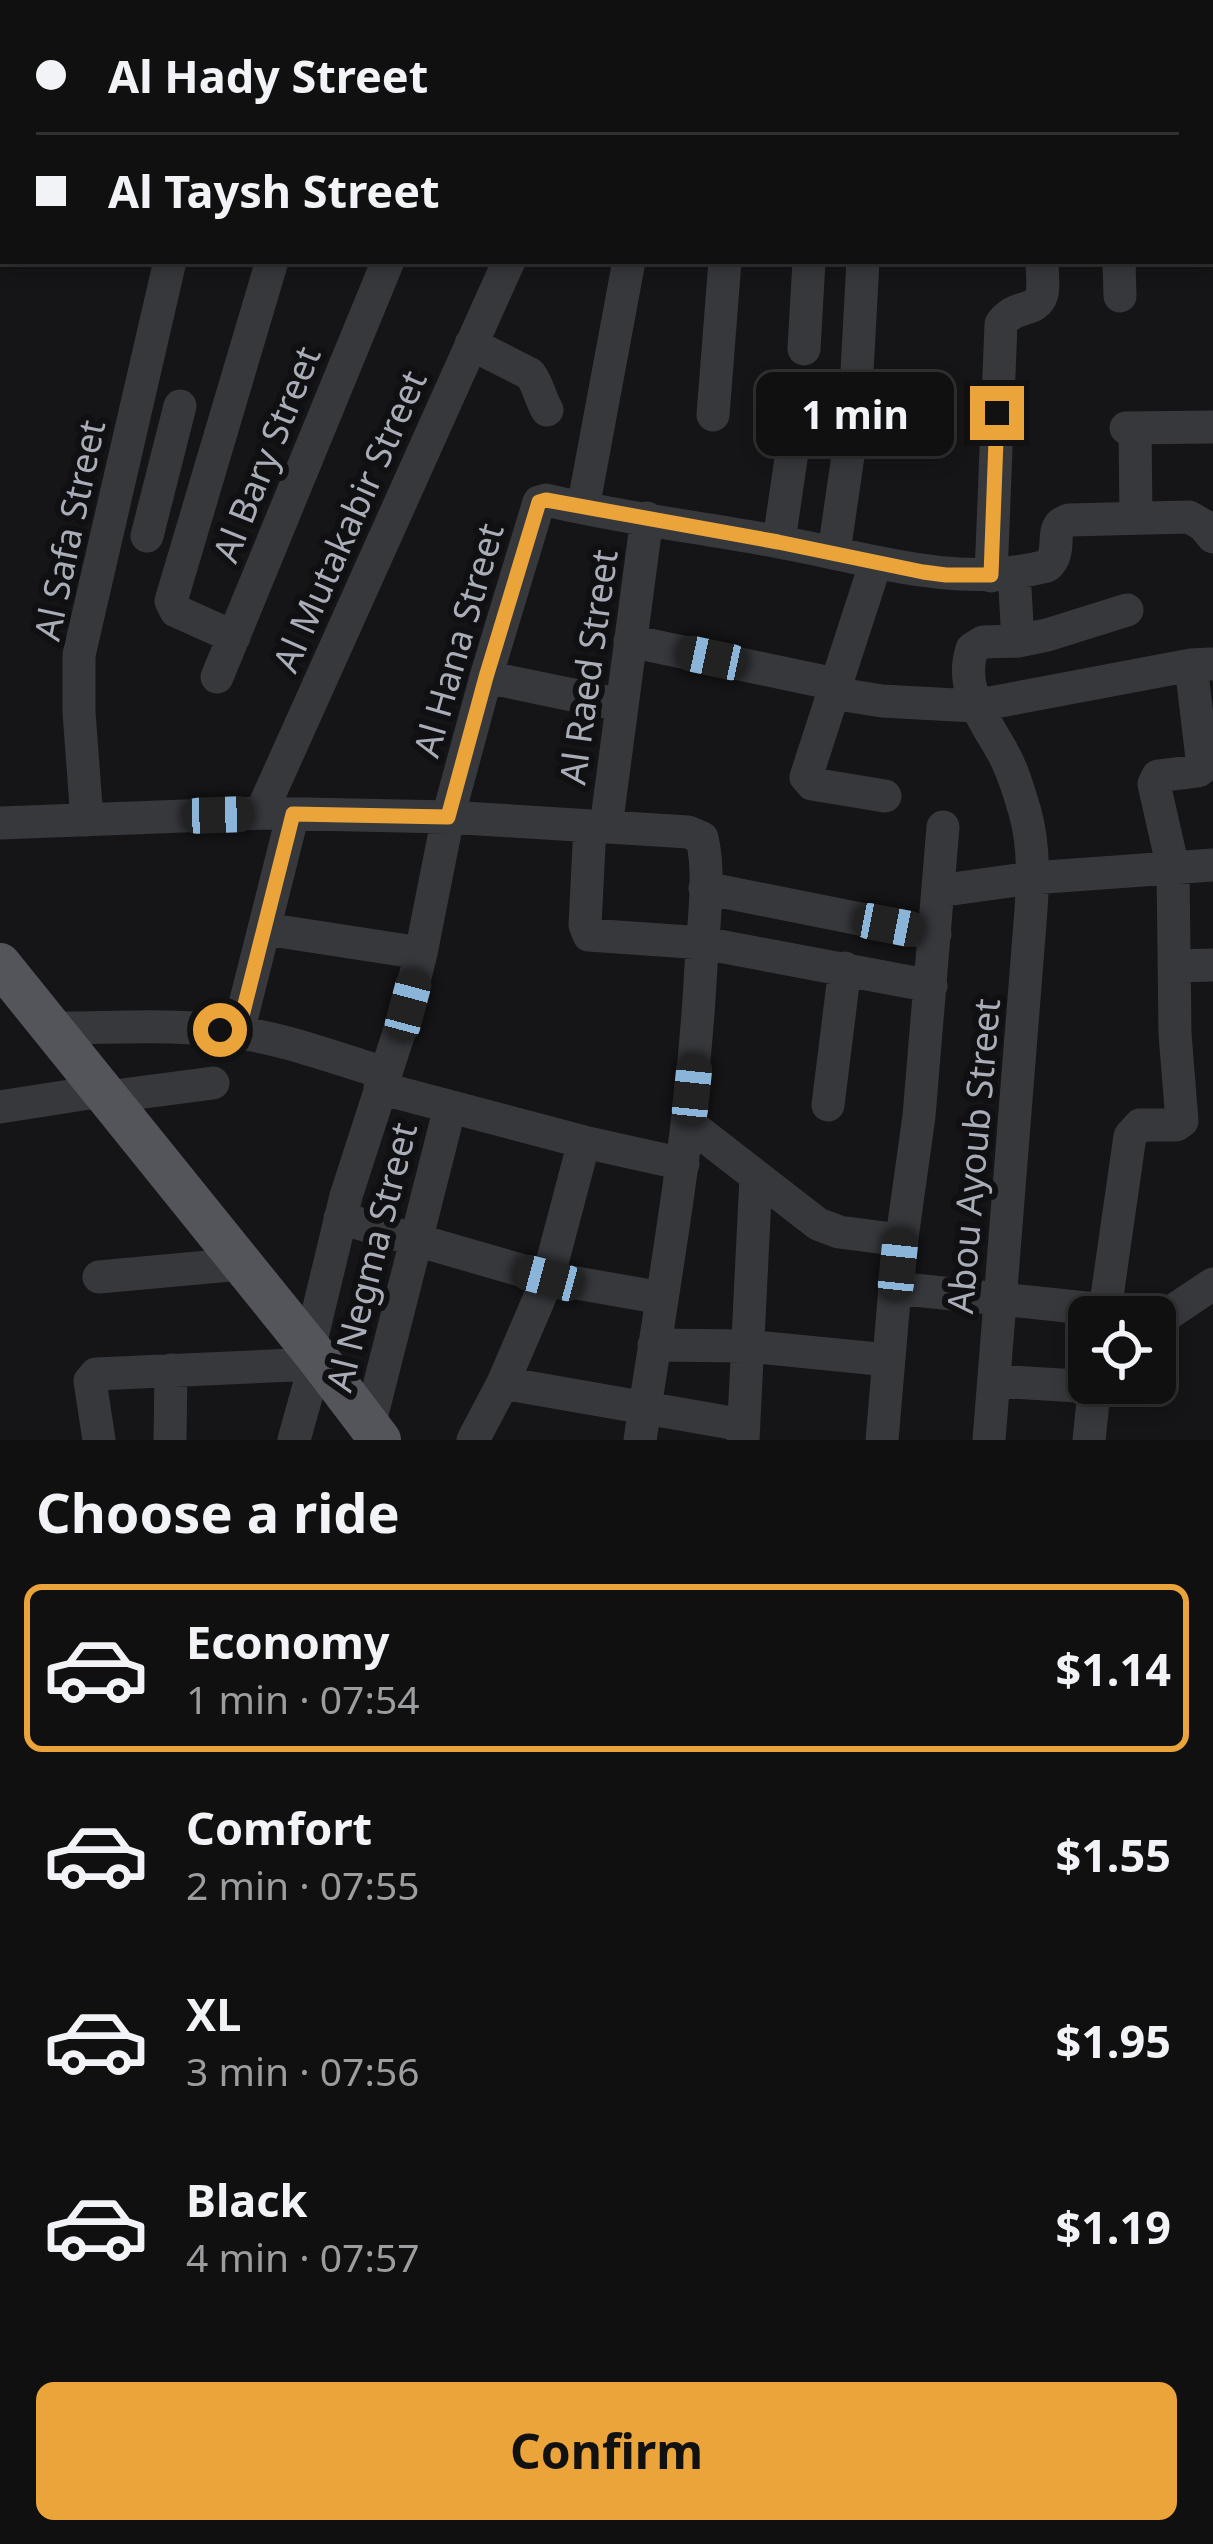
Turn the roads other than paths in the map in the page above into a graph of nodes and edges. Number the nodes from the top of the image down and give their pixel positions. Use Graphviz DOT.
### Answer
graph roads {
  1 [pos="169,264"];
  2 [pos="271,264"];
  3 [pos="387,264"];
  4 [pos="508,264"];
  5 [pos="628,264"];
  6 [pos="725,264"];
  7 [pos="809,264"];
  8 [pos="862,264"];
  9 [pos="1042,264"];
  10 [pos="1119,264"];
  11 [pos="1120,296"];
  12 [pos="471,344"];
  13 [pos="804,350"];
  14 [pos="138,394"];
  15 [pos="180,406"];
  16 [pos="855,408"];
  17 [pos="547,410"];
  18 [pos="713,416"];
  19 [pos="225,419"];
  20 [pos="1213,428"];
  21 [pos="583,508"];
  22 [pos="647,518"];
  23 [pos="1136,518"];
  24 [pos="147,536"];
  25 [pos="1213,537"];
  26 [pos="778,542"];
  27 [pos="834,552"];
  28 [pos="876,562"];
  29 [pos="1003,574"];
  30 [pos="1127,610"];
  31 [pos="233,637"];
  32 [pos="630,641"];
  33 [pos="1018,641"];
  34 [pos="1202,664"];
  35 [pos="217,677"];
  36 [pos="486,677"];
  37 [pos="834,688"];
  38 [pos="621,705"];
  39 [pos="974,706"];
  40 [pos="885,796"];
  41 [pos="277,814"];
  42 [pos="448,817"];
  43 [pos="86,820"];
  44 [pos="0,823"];
  45 [pos="598,826"];
  46 [pos="943,827"];
  47 [pos="1213,865"];
  48 [pos="1173,868"];
  49 [pos="1032,878"];
  50 [pos="705,888"];
  51 [pos="938,891"];
  52 [pos="265,929"];
  53 [pos="935,934"];
  54 [pos="703,943"];
  55 [pos="421,953"];
  56 [pos="0,964"];
  57 [pos="1213,965"];
  58 [pos="1174,966"];
  59 [pos="844,968"];
  60 [pos="931,986"];
  61 [pos="53,1028"];
  62 [pos="238,1032"];
  63 [pos="382,1080"];
  64 [pos="213,1083"];
  65 [pos="105,1094"];
  66 [pos="828,1105"];
  67 [pos="450,1107"];
  68 [pos="0,1108"];
  69 [pos="688,1124"];
  70 [pos="584,1142"];
  71 [pos="683,1164"];
  72 [pos="756,1177"];
  73 [pos="340,1218"];
  74 [pos="900,1240"];
  75 [pos="416,1241"];
  76 [pos="241,1264"];
  77 [pos="99,1277"];
  78 [pos="548,1278"];
  79 [pos="1213,1284"];
  80 [pos="895,1288"];
  81 [pos="1108,1296"];
  82 [pos="662,1298"];
  83 [pos="1000,1298"];
  84 [pos="1068,1308"];
  85 [pos="1176,1309"];
  86 [pos="654,1345"];
  87 [pos="747,1346"];
  88 [pos="314,1357"];
  89 [pos="888,1360"];
  90 [pos="171,1370"];
  91 [pos="994,1382"];
  92 [pos="503,1383"];
  93 [pos="1068,1384"];
  94 [pos="1092,1404"];
  95 [pos="642,1424"];
  96 [pos="374,1433"];
  97 [pos="743,1433"];
  98 [pos="99,1440"];
  99 [pos="170,1440"];
  100 [pos="294,1440"];
  101 [pos="472,1440"];
  102 [pos="883,1440"];
  103 [pos="989,1440"];
  104 [pos="1089,1440"];
  1 -- 14 [label="street, Al Safa Street"];
  2 -- 19 [label="street"];
  3 -- 31 [label="street, Al Bary Street"];
  4 -- 12 [label="street, Al Mutakabir Street"];
  5 -- 21 [label="street"];
  6 -- 18 [label="street"];
  7 -- 13 [label="street"];
  8 -- 16 [label="street"];
  9 -- 29 [label="street"];
  10 -- 11 [label="street"];
  12 -- 17 [label="street"];
  12 -- 41 [label="street, Al Mutakabir Street"];
  14 -- 15 [label="street"];
  14 -- 43 [label="street, Al Safa Street"];
  15 -- 19 [label="street"];
  15 -- 24 [label="street"];
  16 -- 26 [label="street"];
  16 -- 27 [label="street"];
  19 -- 31 [label="street"];
  20 -- 23 [label="street"];
  21 -- 22 [label="street"];
  21 -- 36 [label="street, Al Hana Street"];
  22 -- 26 [label="street"];
  22 -- 32 [label="street, Al Raed Street"];
  23 -- 25 [label="street"];
  23 -- 29 [label="street"];
  26 -- 27 [label="street"];
  27 -- 28 [label="street"];
  28 -- 29 [label="street"];
  28 -- 37 [label="street"];
  29 -- 33 [label="street"];
  30 -- 33 [label="street"];
  31 -- 35 [label="street, Al Bary Street"];
  32 -- 37 [label="street"];
  32 -- 38 [label="street, Al Raed Street"];
  33 -- 39 [label="street"];
  34 -- 39 [label="street"];
  34 -- 48 [label="street"];
  36 -- 38 [label="street"];
  36 -- 42 [label="street, Al Hana Street"];
  37 -- 39 [label="street"];
  37 -- 40 [label="street"];
  38 -- 45 [label="street, Al Raed Street"];
  39 -- 49 [label="street, Abou Ayoub Street"];
  41 -- 42 [label="street"];
  41 -- 43 [label="street"];
  41 -- 52 [label="street, Al Mutakabir Street"];
  42 -- 45 [label="street"];
  42 -- 55 [label="street, Al Hana Street"];
  43 -- 44 [label="street"];
  45 -- 50 [label="street"];
  45 -- 54 [label="street, Al Raed Street"];
  46 -- 51 [label="street"];
  47 -- 48 [label="street"];
  48 -- 49 [label="street"];
  48 -- 58 [label="street"];
  49 -- 51 [label="street"];
  49 -- 83 [label="street, Abou Ayoub Street"];
  50 -- 53 [label="street"];
  50 -- 54 [label="street"];
  51 -- 53 [label="street"];
  52 -- 55 [label="street"];
  52 -- 62 [label="street, Al Mutakabir Street"];
  53 -- 60 [label="street"];
  54 -- 59 [label="street"];
  54 -- 69 [label="street"];
  55 -- 63 [label="street, Al Hana Street"];
  56 -- 61 [label="main road"];
  57 -- 58 [label="street"];
  58 -- 81 [label="street"];
  59 -- 60 [label="street"];
  59 -- 66 [label="street"];
  60 -- 74 [label="street"];
  61 -- 62 [label="street"];
  61 -- 65 [label="main road"];
  62 -- 63 [label="street"];
  63 -- 67 [label="street"];
  63 -- 73 [label="street, Al Hana Street"];
  64 -- 65 [label="street"];
  65 -- 68 [label="street"];
  65 -- 76 [label="main road"];
  67 -- 70 [label="street"];
  67 -- 75 [label="street, Al Negma Street"];
  69 -- 71 [label="street"];
  69 -- 72 [label="street"];
  70 -- 71 [label="street"];
  70 -- 78 [label="street"];
  71 -- 82 [label="street"];
  72 -- 74 [label="street"];
  72 -- 87 [label="street"];
  73 -- 75 [label="street"];
  73 -- 88 [label="street, Al Hana Street"];
  74 -- 80 [label="street"];
  75 -- 78 [label="street"];
  75 -- 96 [label="street, Al Negma Street"];
  76 -- 77 [label="street"];
  76 -- 88 [label="main road"];
  78 -- 82 [label="street"];
  78 -- 92 [label="street"];
  79 -- 85 [label="street"];
  80 -- 83 [label="street"];
  80 -- 89 [label="street"];
  82 -- 86 [label="street"];
  83 -- 84 [label="street"];
  83 -- 91 [label="street, Abou Ayoub Street"];
  86 -- 87 [label="street"];
  86 -- 95 [label="street"];
  87 -- 89 [label="street"];
  87 -- 97 [label="street"];
  88 -- 90 [label="street"];
  88 -- 96 [label="main road"];
  88 -- 100 [label="street, Al Hana Street"];
  89 -- 102 [label="street"];
  90 -- 98 [label="street"];
  90 -- 99 [label="street"];
  91 -- 93 [label="street"];
  91 -- 103 [label="street, Abou Ayoub Street"];
  92 -- 95 [label="street"];
  92 -- 101 [label="street"];
  94 -- 104 [label="street"];
  95 -- 97 [label="street"];
}
